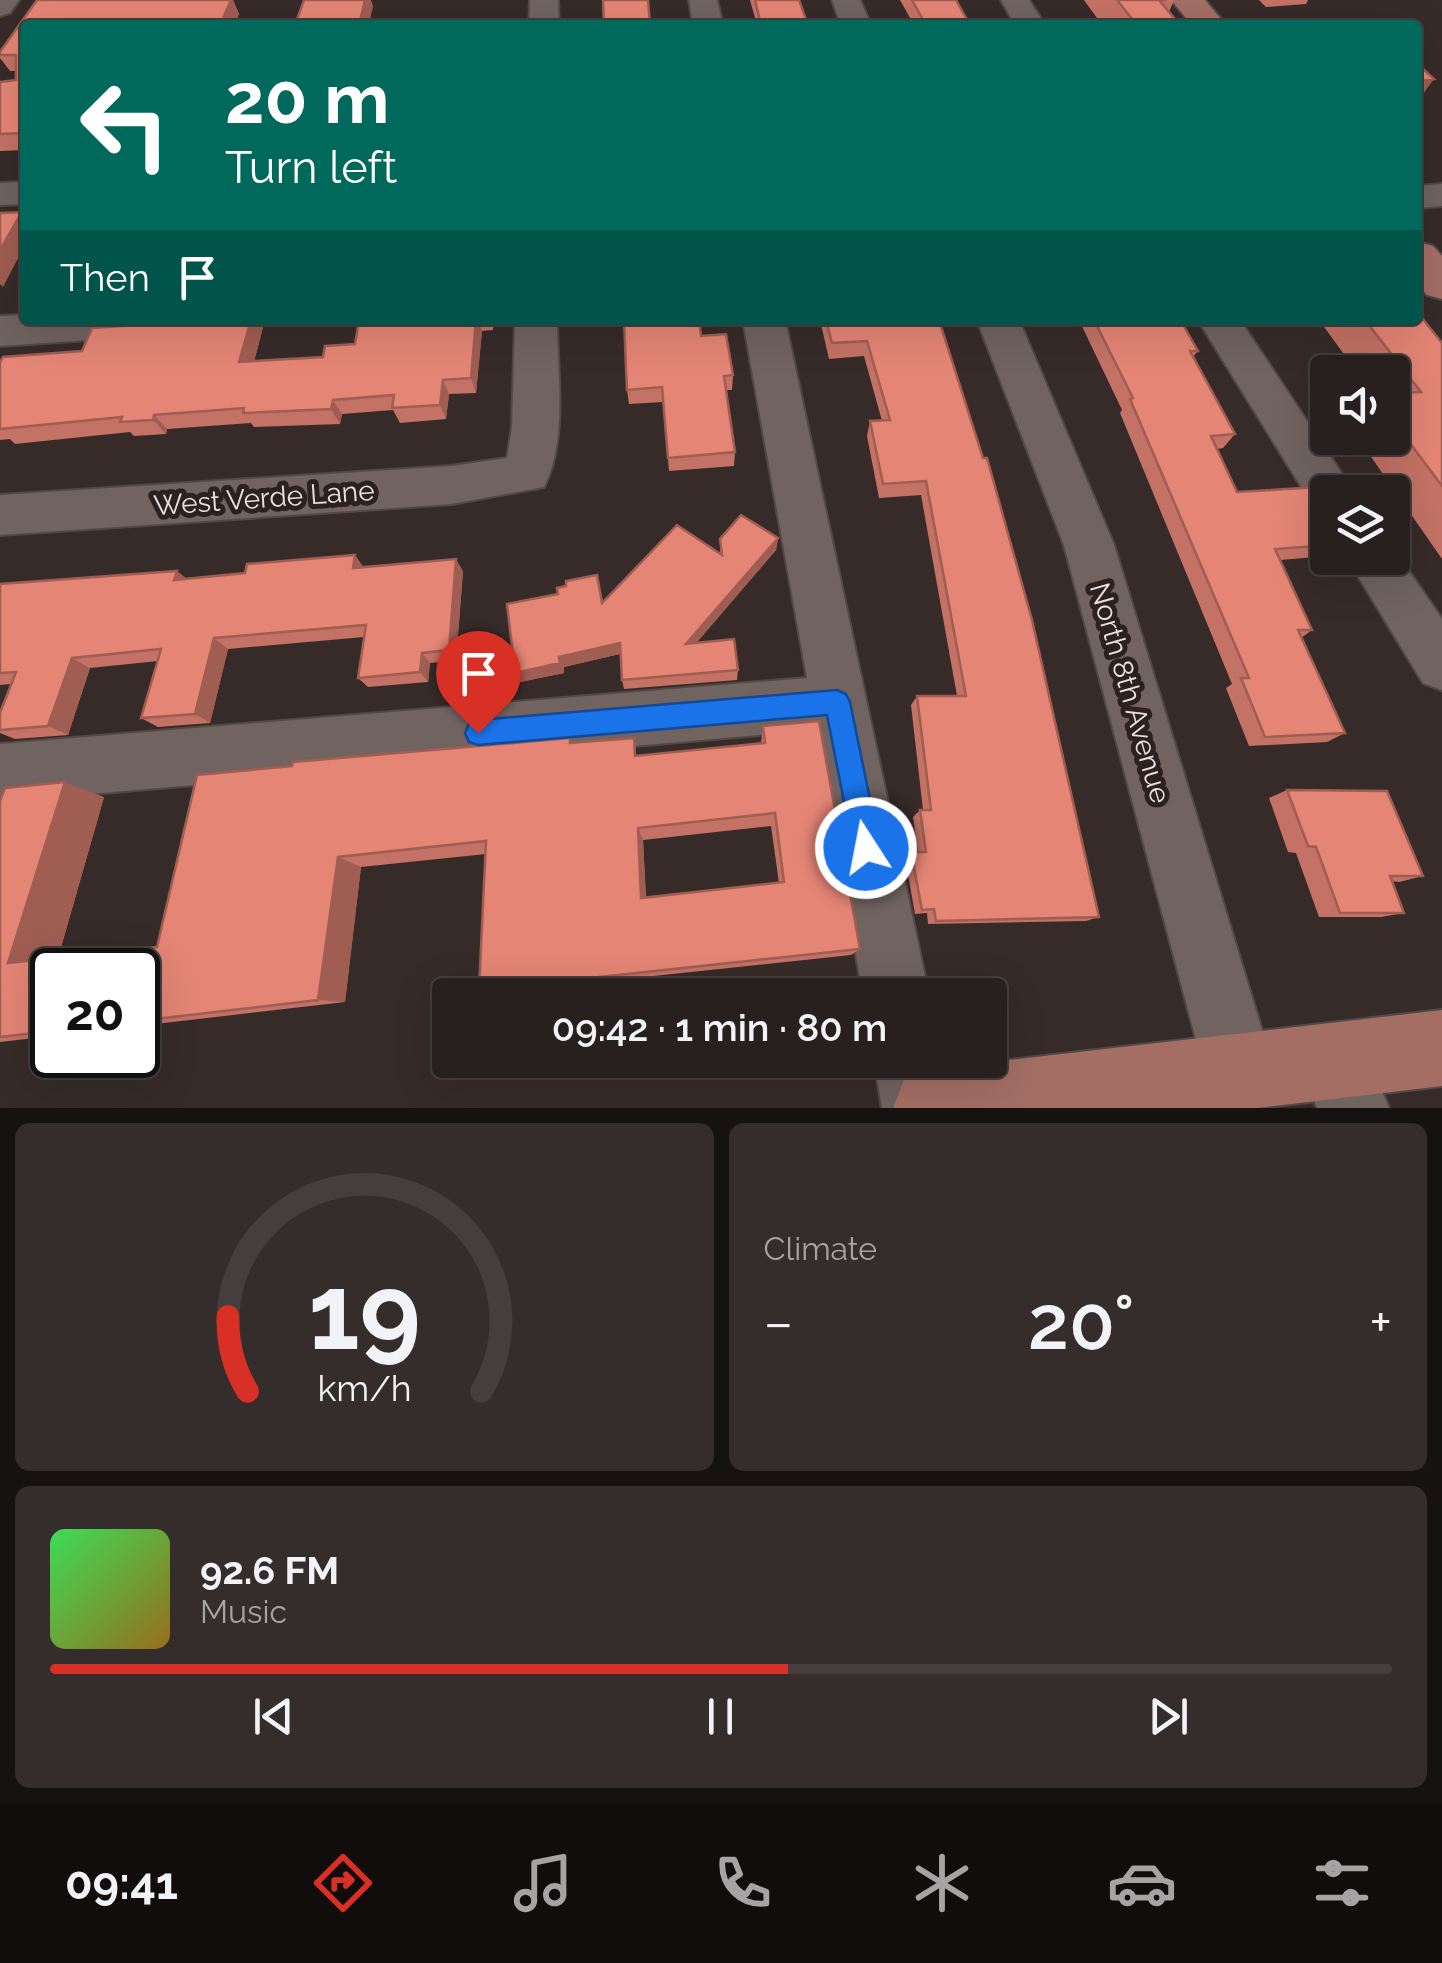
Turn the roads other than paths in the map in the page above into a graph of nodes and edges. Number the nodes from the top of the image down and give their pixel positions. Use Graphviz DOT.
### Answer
graph roads {
  1 [pos="5,0"];
  2 [pos="1187,0"];
  3 [pos="0,7"];
  4 [pos="1205,20"];
  5 [pos="1422,261"];
  6 [pos="1442,284"];
  7 [pos="97,325"];
  8 [pos="536,325"];
  9 [pos="765,325"];
  10 [pos="1000,325"];
  11 [pos="1221,325"];
  12 [pos="0,331"];
  13 [pos="1319,475"];
  14 [pos="0,516"];
  15 [pos="1383,575"];
  16 [pos="1442,665"];
  17 [pos="837,702"];
  18 [pos="0,774"];
  19 [pos="893,978"];
  20 [pos="1442,1048"];
  21 [pos="1240,1073"];
  22 [pos="912,1078"];
  23 [pos="1344,1086"];
  24 [pos="918,1108"];
  25 [pos="932,1108"];
  1 -- 3 [label="street"];
  2 -- 4 [label="main road"];
  5 -- 6 [label="main road"];
  7 -- 12 [label="street"];
  8 -- 14 [label="street, West Verde Lane"];
  9 -- 17 [label="street"];
  10 -- 21 [label="street, North 8th Avenue"];
  11 -- 13 [label="street"];
  15 -- 16 [label="street"];
  17 -- 18 [label="street"];
  17 -- 19 [label="street"];
  20 -- 23 [label="main road"];
  21 -- 23 [label="main road"];
  21 -- 25 [label="main road"];
  22 -- 24 [label="street"];
}
